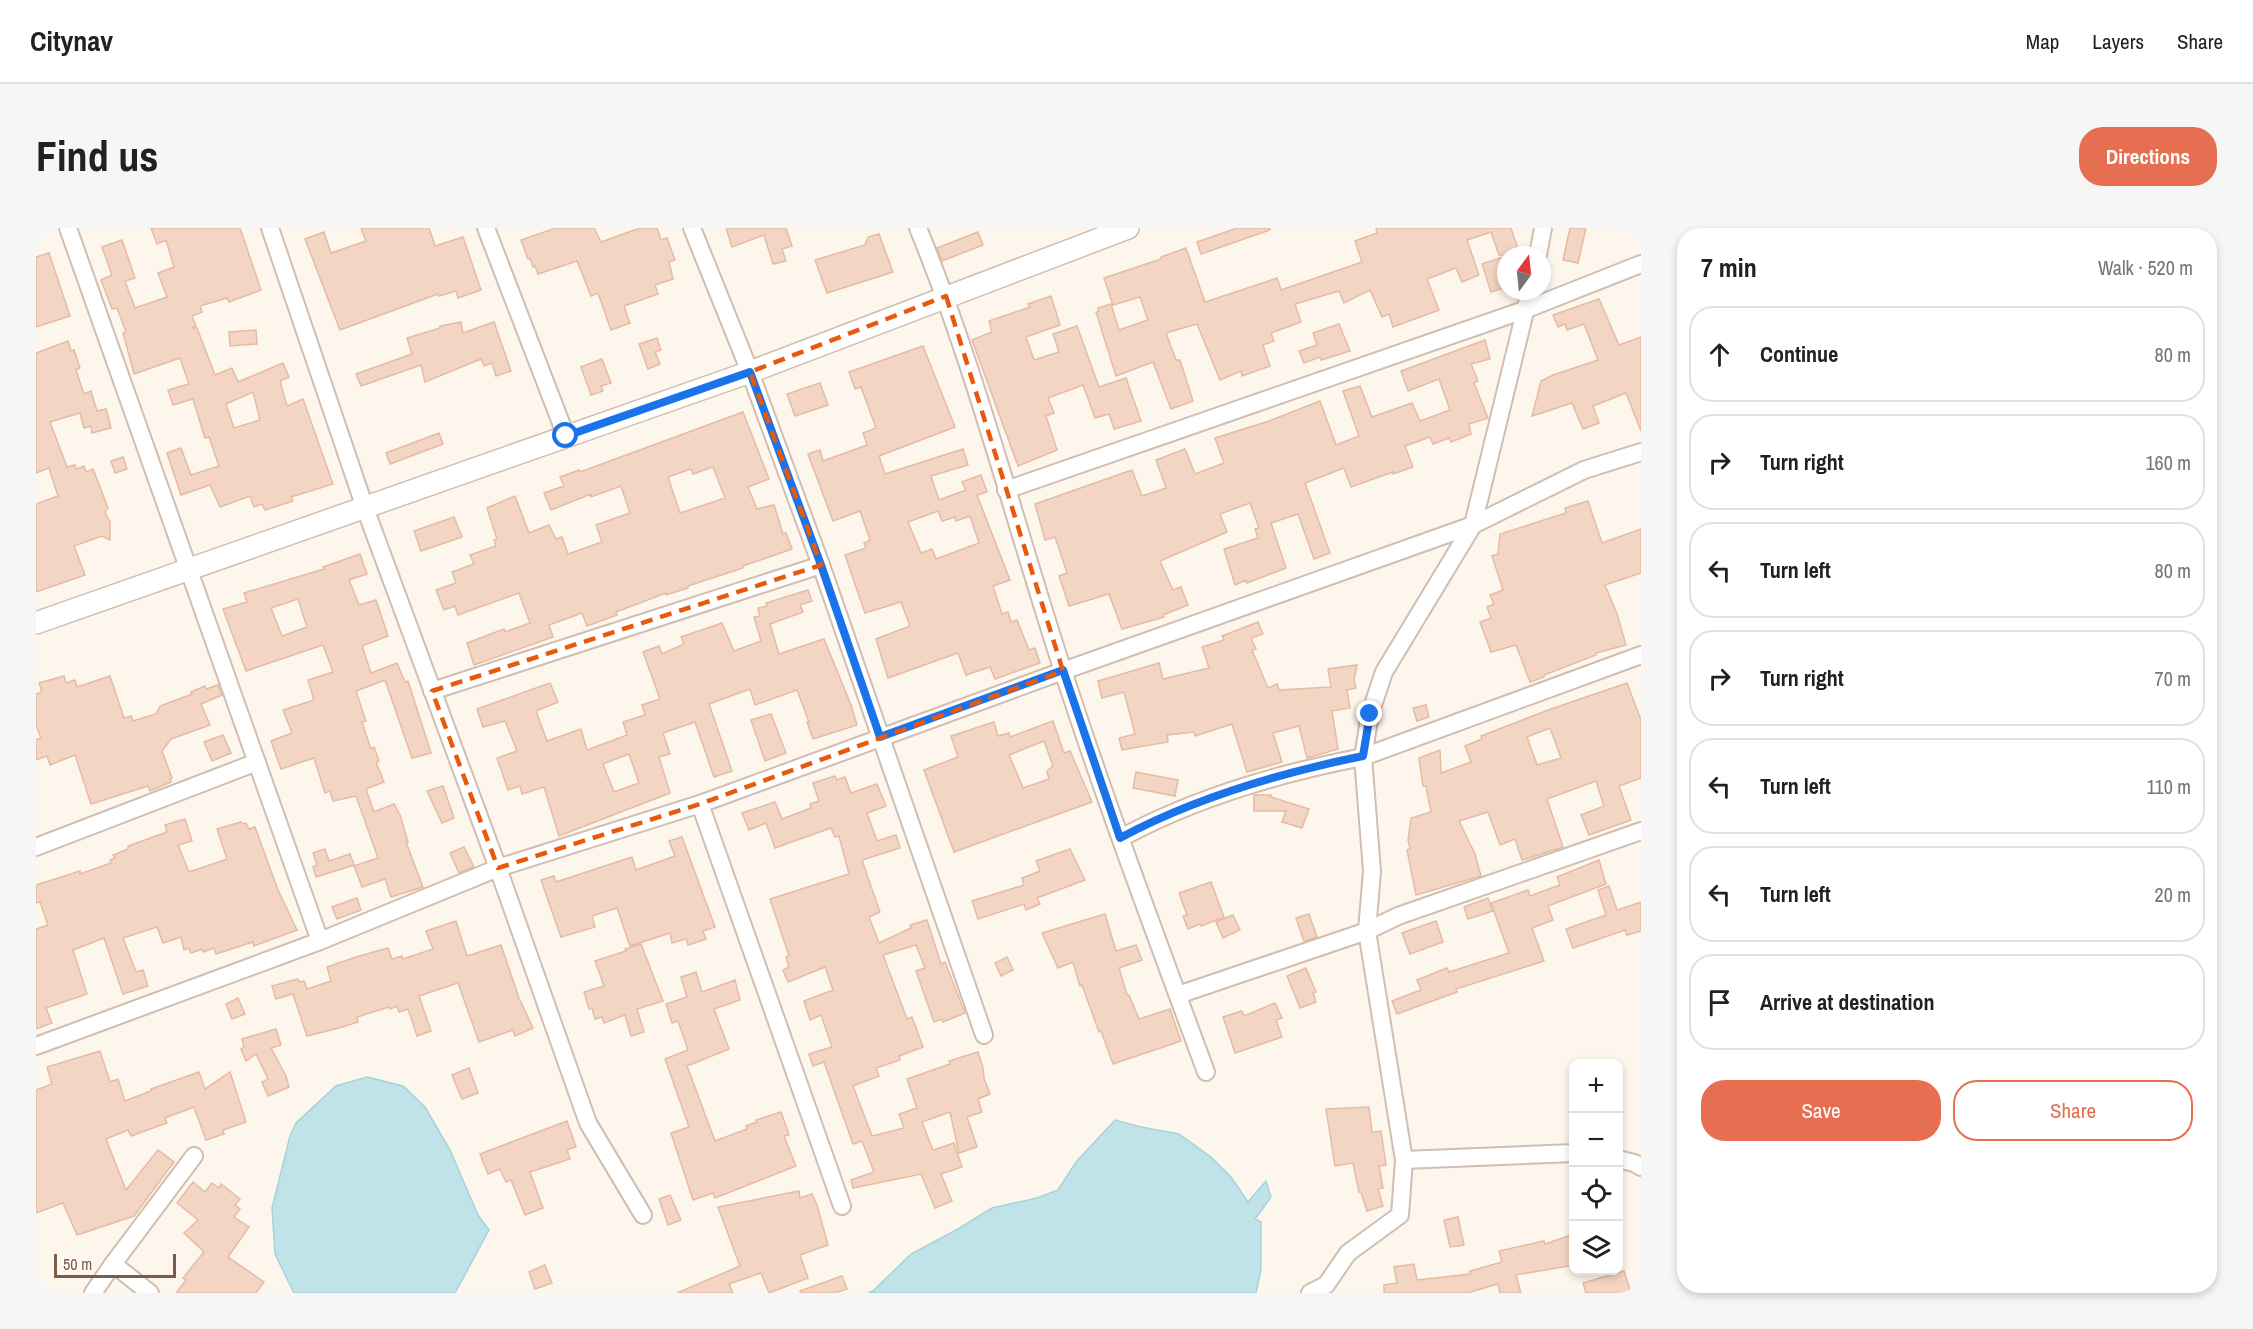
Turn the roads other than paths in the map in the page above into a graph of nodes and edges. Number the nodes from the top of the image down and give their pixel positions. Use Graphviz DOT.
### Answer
graph roads {
  1 [pos="68,228"];
  2 [pos="270,228"];
  3 [pos="486,228"];
  4 [pos="692,228"];
  5 [pos="918,228"];
  6 [pos="1128,228"];
  7 [pos="1543,228"];
  8 [pos="1106,232"];
  9 [pos="1540,246"];
  10 [pos="1641,264"];
  11 [pos="946,296"];
  12 [pos="1528,300"];
  13 [pos="1527,309"];
  14 [pos="750,372"];
  15 [pos="566,436"];
  16 [pos="1641,452"];
  17 [pos="1006,490"];
  18 [pos="365,508"];
  19 [pos="1473,525"];
  20 [pos="821,565"];
  21 [pos="189,570"];
  22 [pos="36,623"];
  23 [pos="1641,656"];
  24 [pos="1063,670"];
  25 [pos="432,691"];
  26 [pos="880,737"];
  27 [pos="1363,756"];
  28 [pos="257,762"];
  29 [pos="700,804"];
  30 [pos="1641,831"];
  31 [pos="1120,838"];
  32 [pos="36,848"];
  33 [pos="498,868"];
  34 [pos="1367,931"];
  35 [pos="320,941"];
  36 [pos="1178,995"];
  37 [pos="984,1035"];
  38 [pos="36,1046"];
  39 [pos="1206,1072"];
  40 [pos="1569,1153"];
  41 [pos="194,1156"];
  42 [pos="1404,1160"];
  43 [pos="1623,1160"];
  44 [pos="1641,1167"];
  45 [pos="842,1206"];
  46 [pos="643,1215"];
  47 [pos="112,1264"];
  48 [pos="93,1293"];
  49 [pos="150,1293"];
  50 [pos="1310,1293"];
  1 -- 21 [label="street"];
  2 -- 18 [label="street"];
  3 -- 15 [label="street"];
  4 -- 14 [label="street"];
  5 -- 11 [label="street"];
  6 -- 8 [label="street"];
  7 -- 9 [label="street"];
  8 -- 11 [label="street"];
  10 -- 13 [label="street"];
  11 -- 14 [label="street"];
  11 -- 17 [label="street"];
  12 -- 13 [label="street"];
  13 -- 17 [label="street"];
  13 -- 19 [label="street"];
  14 -- 15 [label="street"];
  14 -- 20 [label="street"];
  15 -- 18 [label="street"];
  16 -- 19 [label="street"];
  17 -- 24 [label="street"];
  18 -- 21 [label="street"];
  18 -- 25 [label="street"];
  19 -- 24 [label="street"];
  19 -- 27 [label="street"];
  20 -- 25 [label="street"];
  20 -- 26 [label="street"];
  21 -- 22 [label="street"];
  21 -- 28 [label="street"];
  23 -- 27 [label="street"];
  24 -- 26 [label="street"];
  24 -- 31 [label="street"];
  25 -- 33 [label="street"];
  26 -- 29 [label="street"];
  26 -- 37 [label="street"];
  27 -- 31 [label="street"];
  27 -- 34 [label="street"];
  28 -- 32 [label="street"];
  28 -- 35 [label="street"];
  29 -- 33 [label="street"];
  29 -- 45 [label="street"];
  30 -- 34 [label="street"];
  31 -- 36 [label="street"];
  33 -- 35 [label="street"];
  33 -- 46 [label="street"];
  34 -- 36 [label="street"];
  34 -- 42 [label="street"];
  35 -- 38 [label="street"];
  36 -- 39 [label="street"];
  40 -- 42 [label="street"];
  41 -- 47 [label="street"];
  42 -- 50 [label="street"];
  43 -- 44 [label="street"];
  47 -- 48 [label="street"];
  47 -- 49 [label="street"];
}
